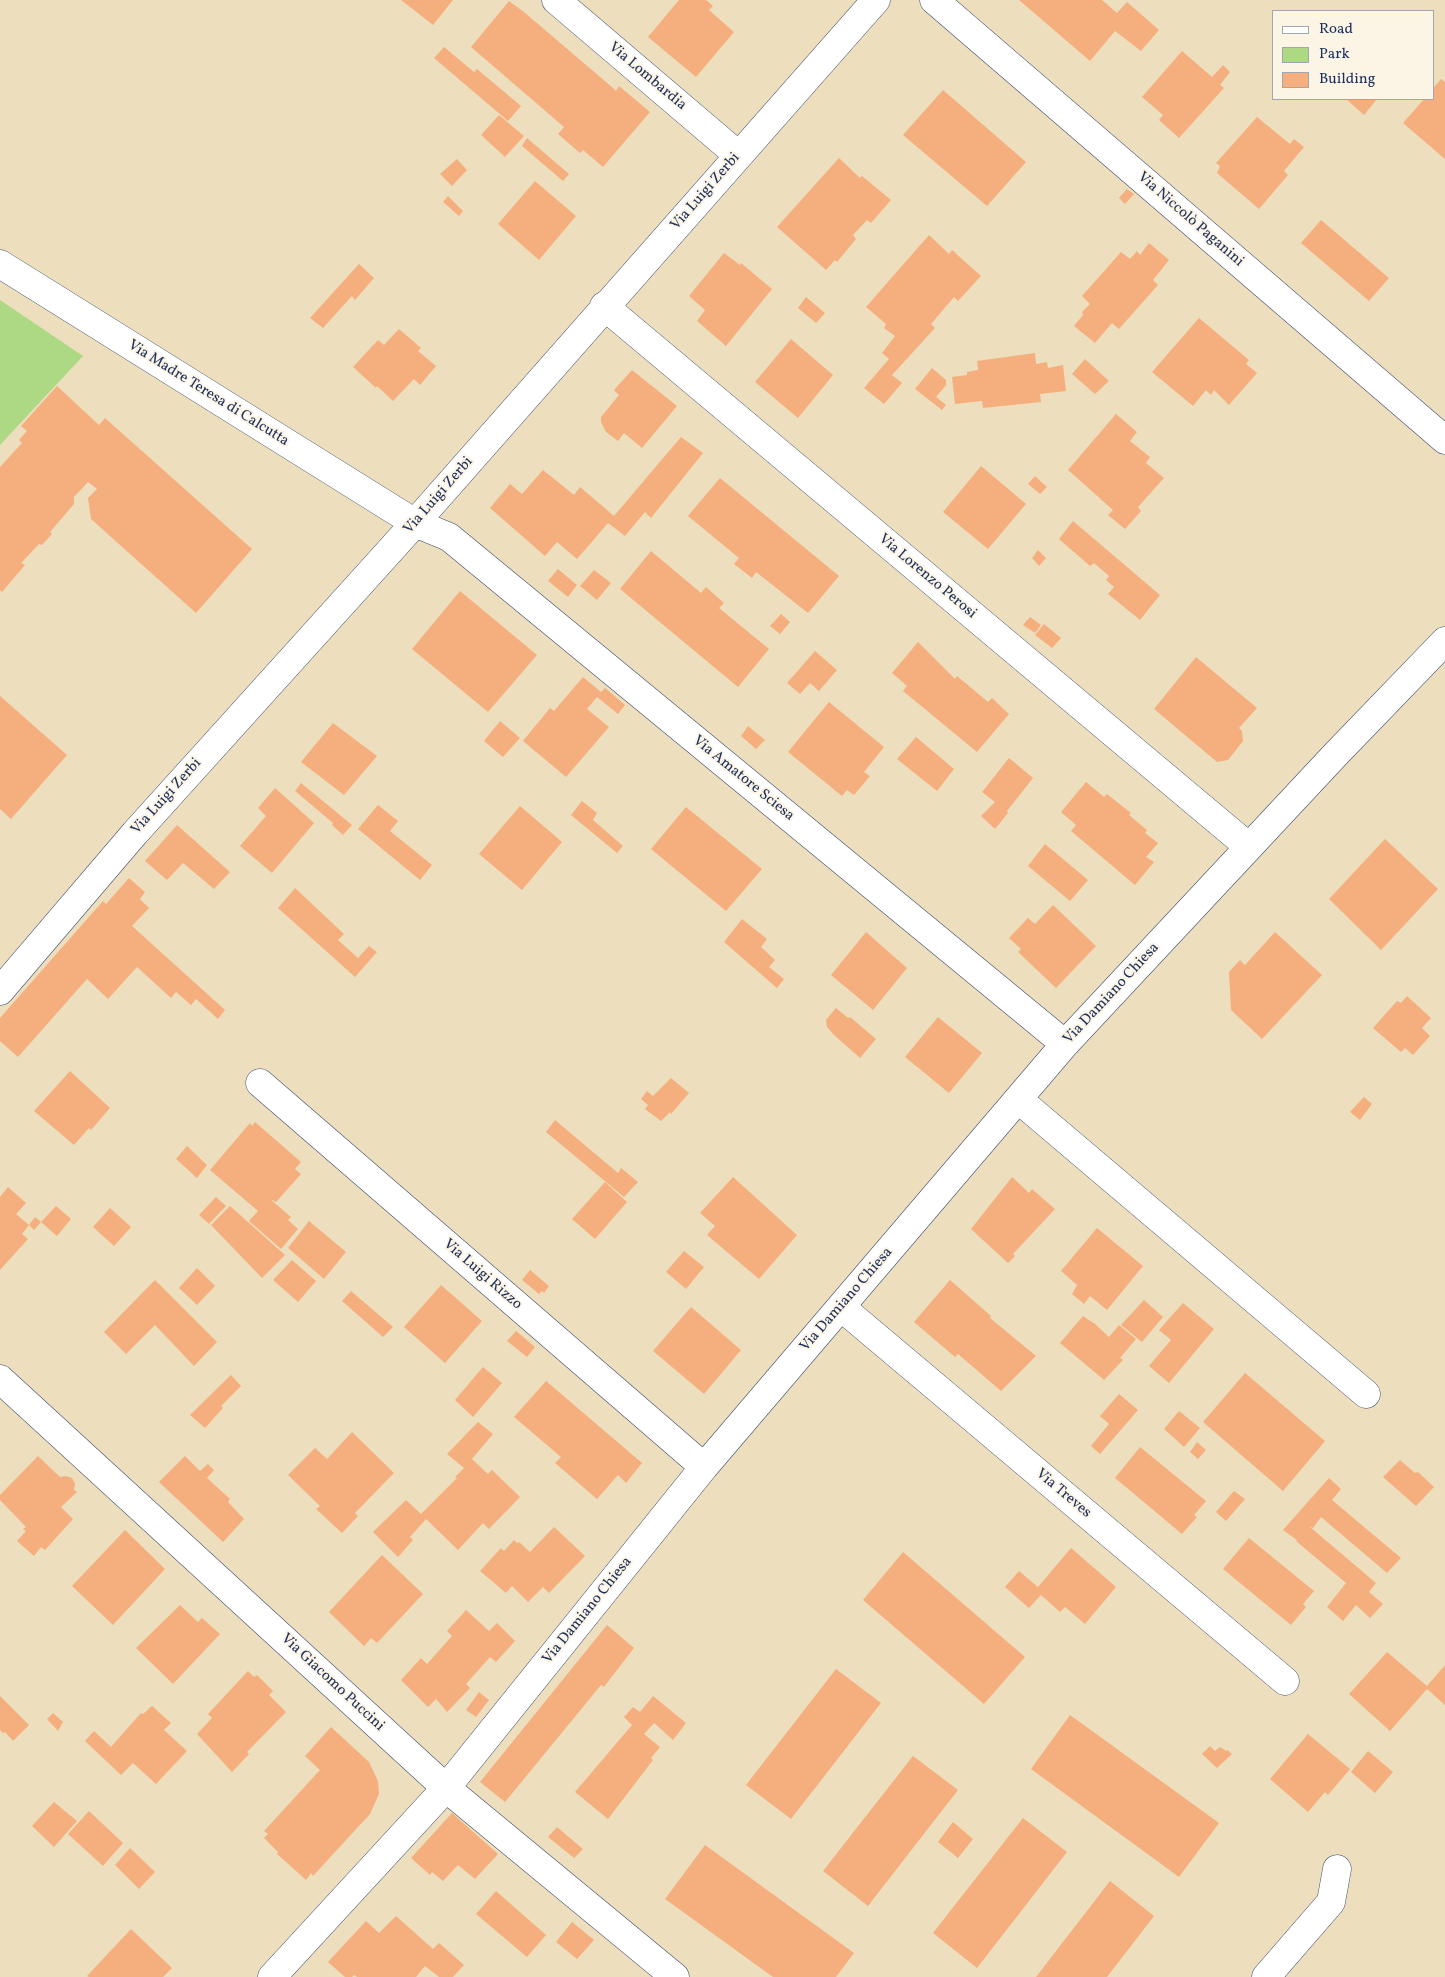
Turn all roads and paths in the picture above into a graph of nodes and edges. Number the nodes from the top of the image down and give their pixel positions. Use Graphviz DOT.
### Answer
graph roads {
  1 [pos="556,0"];
  2 [pos="876,0"];
  3 [pos="934,0"];
  4 [pos="738,155"];
  5 [pos="0,264"];
  6 [pos="604,306"];
  7 [pos="1445,440"];
  8 [pos="415,523"];
  9 [pos="1445,641"];
  10 [pos="1249,847"];
  11 [pos="0,991"];
  12 [pos="1065,1044"];
  13 [pos="260,1083"];
  14 [pos="1018,1099"];
  15 [pos="841,1307"];
  16 [pos="0,1378"];
  17 [pos="1366,1394"];
  18 [pos="704,1466"];
  19 [pos="1285,1681"];
  20 [pos="446,1788"];
  21 [pos="1337,1869"];
  22 [pos="272,1977"];
  23 [pos="675,1977"];
  24 [pos="1266,1977"];
  1 -- 4 [label="street, Via Lombardia"];
  2 -- 4 [label="street, Via Luigi Zerbi"];
  3 -- 7 [label="street, Via Niccolò Paganini"];
  4 -- 6 [label="street, Via Luigi Zerbi"];
  5 -- 8 [label="street, Via Madre Teresa di Calcutta"];
  6 -- 8 [label="street, Via Luigi Zerbi"];
  6 -- 10 [label="street, Via Lorenzo Perosi"];
  8 -- 11 [label="street, Via Luigi Zerbi"];
  8 -- 12 [label="street, Via Amatore Sciesa"];
  9 -- 10 [label="street, Via Damiano Chiesa"];
  10 -- 12 [label="street, Via Damiano Chiesa"];
  12 -- 14 [label="street, Via Damiano Chiesa"];
  13 -- 18 [label="street, Via Luigi Rizzo"];
  14 -- 15 [label="street, Via Damiano Chiesa"];
  14 -- 17 [label="street"];
  15 -- 18 [label="street, Via Damiano Chiesa"];
  15 -- 19 [label="street, Via Treves"];
  16 -- 20 [label="street, Via Giacomo Puccini"];
  18 -- 20 [label="street, Via Damiano Chiesa"];
  20 -- 22 [label="street, Via Damiano Chiesa"];
  20 -- 23 [label="street, Via Giacomo Puccini"];
  21 -- 24 [label="street"];
}
